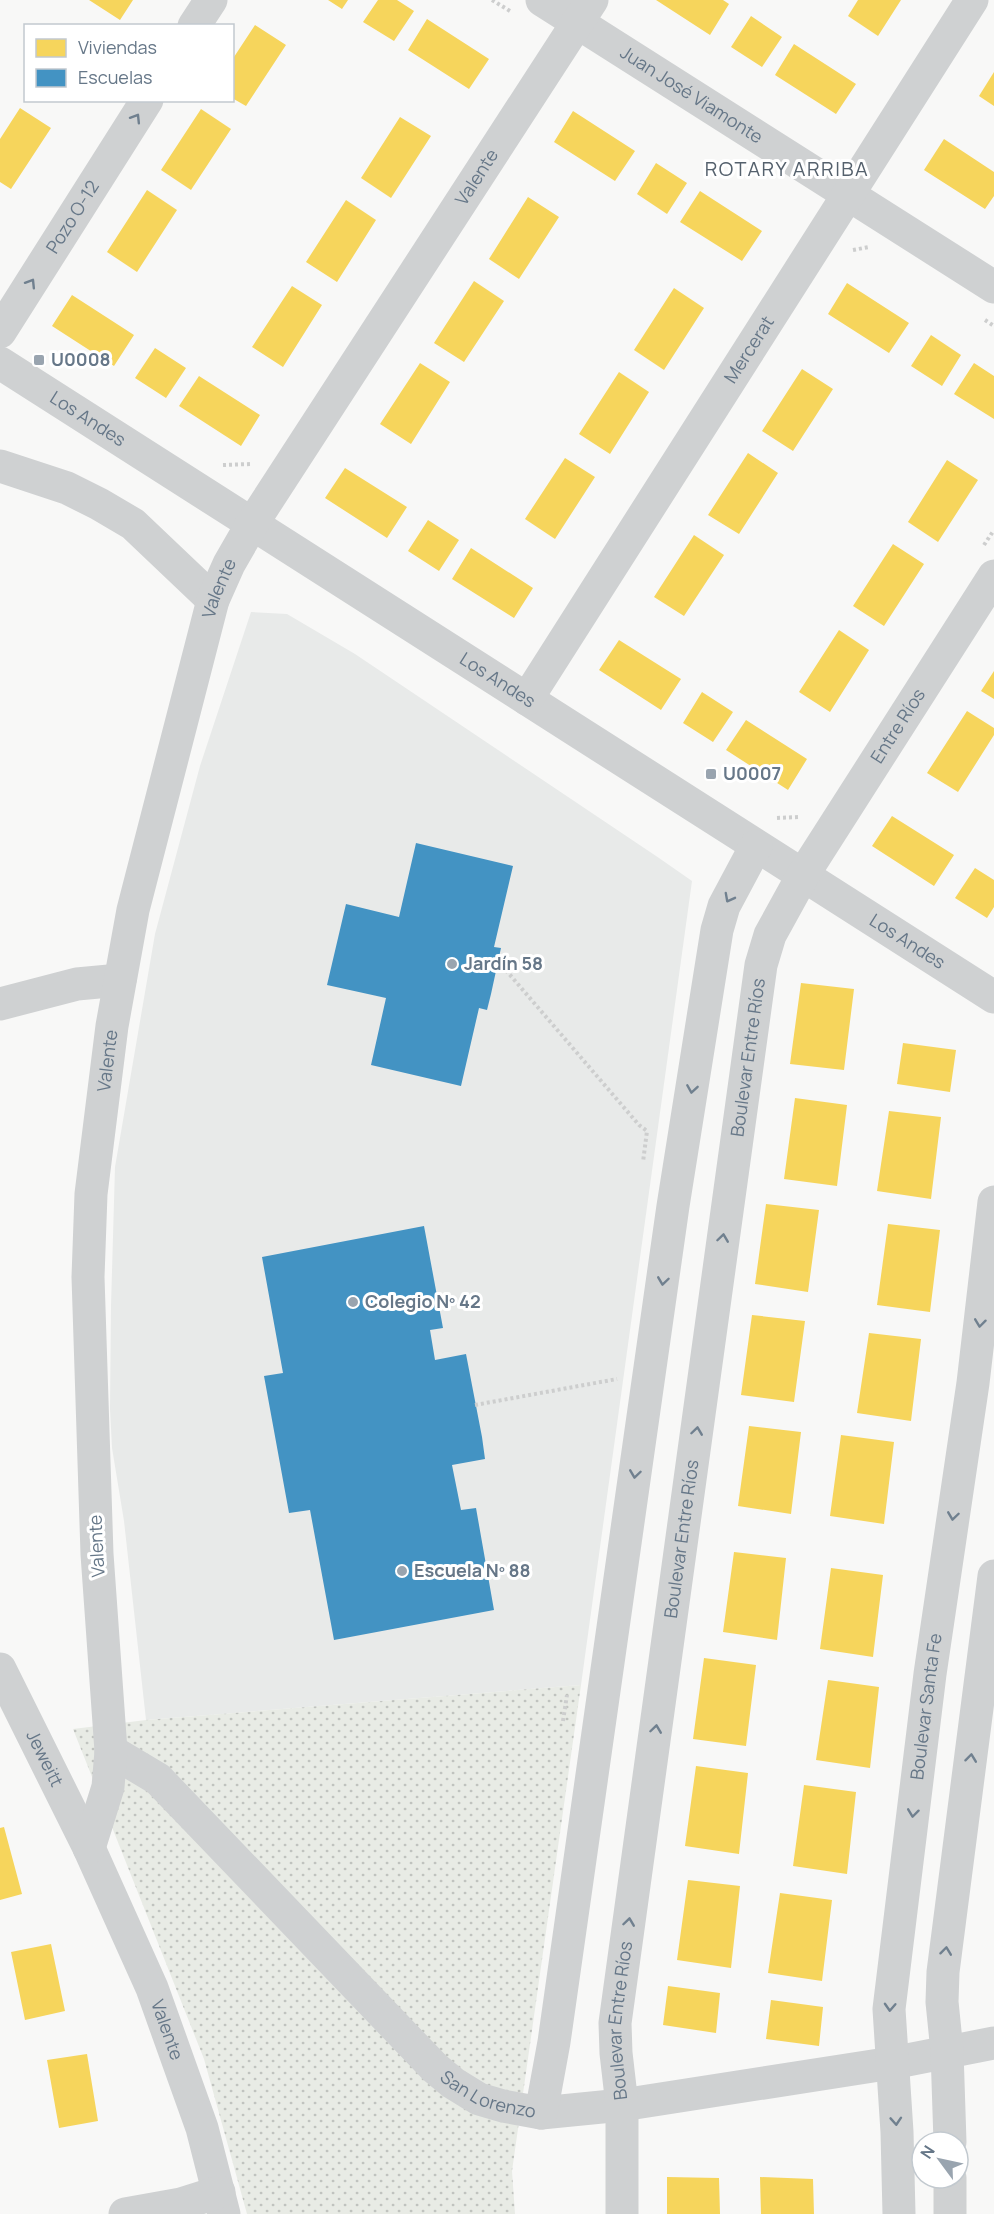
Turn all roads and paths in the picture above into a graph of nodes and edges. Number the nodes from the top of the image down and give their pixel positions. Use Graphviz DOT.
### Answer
graph roads {
  1 [pos="211,0"];
  2 [pos="542,0"];
  3 [pos="972,0"];
  4 [pos="584,11"];
  5 [pos="195,24"];
  6 [pos="146,102"];
  7 [pos="848,194"];
  8 [pos="870,247"];
  9 [pos="851,251"];
  10 [pos="994,287"];
  11 [pos="984,320"];
  12 [pos="994,326"];
  13 [pos="0,332"];
  14 [pos="0,363"];
  15 [pos="213,459"];
  16 [pos="223,465"];
  17 [pos="0,466"];
  18 [pos="252,524"];
  19 [pos="994,576"];
  20 [pos="213,600"];
  21 [pos="527,699"];
  22 [pos="756,846"];
  23 [pos="803,875"];
  24 [pos="498,961"];
  25 [pos="120,981"];
  26 [pos="994,997"];
  27 [pos="0,1004"];
  28 [pos="643,1167"];
  29 [pos="994,1202"];
  30 [pos="616,1391"];
  31 [pos="475,1405"];
  32 [pos="994,1576"];
  33 [pos="0,1669"];
  34 [pos="568,1685"];
  35 [pos="562,1721"];
  36 [pos="111,1751"];
  37 [pos="89,1848"];
  38 [pos="994,2043"];
  39 [pos="947,2051"];
  40 [pos="892,2063"];
  41 [pos="622,2105"];
  42 [pos="541,2113"];
  43 [pos="950,2130"];
  44 [pos="950,2190"];
  45 [pos="222,2203"];
  46 [pos="126,2214"];
  47 [pos="622,2214"];
  48 [pos="899,2214"];
  49 [pos="950,2214"];
  1 -- 5 [label="street"];
  2 -- 4 [label="street, Juan José Viamonte"];
  3 -- 7 [label="street, Mercerat"];
  4 -- 7 [label="street, Juan José Viamonte"];
  4 -- 18 [label="street, Valente"];
  13 -- 6 [label="street, Pozo O-12, one-way"];
  7 -- 10 [label="street, Juan José Viamonte"];
  7 -- 21 [label="street, Mercerat"];
  8 -- 9 [label="path"];
  11 -- 12 [label="path"];
  14 -- 18 [label="street, Los Andes"];
  15 -- 16 [label="path"];
  17 -- 20 [label="street"];
  18 -- 20 [label="street, Valente"];
  18 -- 21 [label="street, Los Andes"];
  19 -- 23 [label="street, Entre Ríos"];
  20 -- 25 [label="street, Valente"];
  21 -- 22 [label="street, Los Andes"];
  22 -- 23 [label="street, Los Andes"];
  22 -- 42 [label="street, one-way"];
  23 -- 26 [label="street, Los Andes"];
  41 -- 23 [label="street, Boulevar Entre Ríos, one-way"];
  24 -- 28 [label="path"];
  25 -- 27 [label="street"];
  25 -- 36 [label="street, Valente"];
  29 -- 40 [label="street, Boulevar Santa Fe, one-way"];
  30 -- 31 [label="path"];
  39 -- 32 [label="street, one-way"];
  33 -- 37 [label="street, Jeweitt"];
  34 -- 35 [label="path"];
  36 -- 37 [label="street, Valente"];
  36 -- 42 [label="street, San Lorenzo"];
  37 -- 45 [label="street, Valente"];
  38 -- 39 [label="street, San Lorenzo"];
  39 -- 40 [label="street, San Lorenzo"];
  39 -- 43 [label="street"];
  40 -- 41 [label="street, San Lorenzo"];
  40 -- 48 [label="street, Boulevar Santa Fe, one-way"];
  41 -- 42 [label="street, San Lorenzo"];
  41 -- 47 [label="street, Boulevar Entre Ríos"];
  44 -- 49 [label="street"];
  45 -- 46 [label="street"];
}
